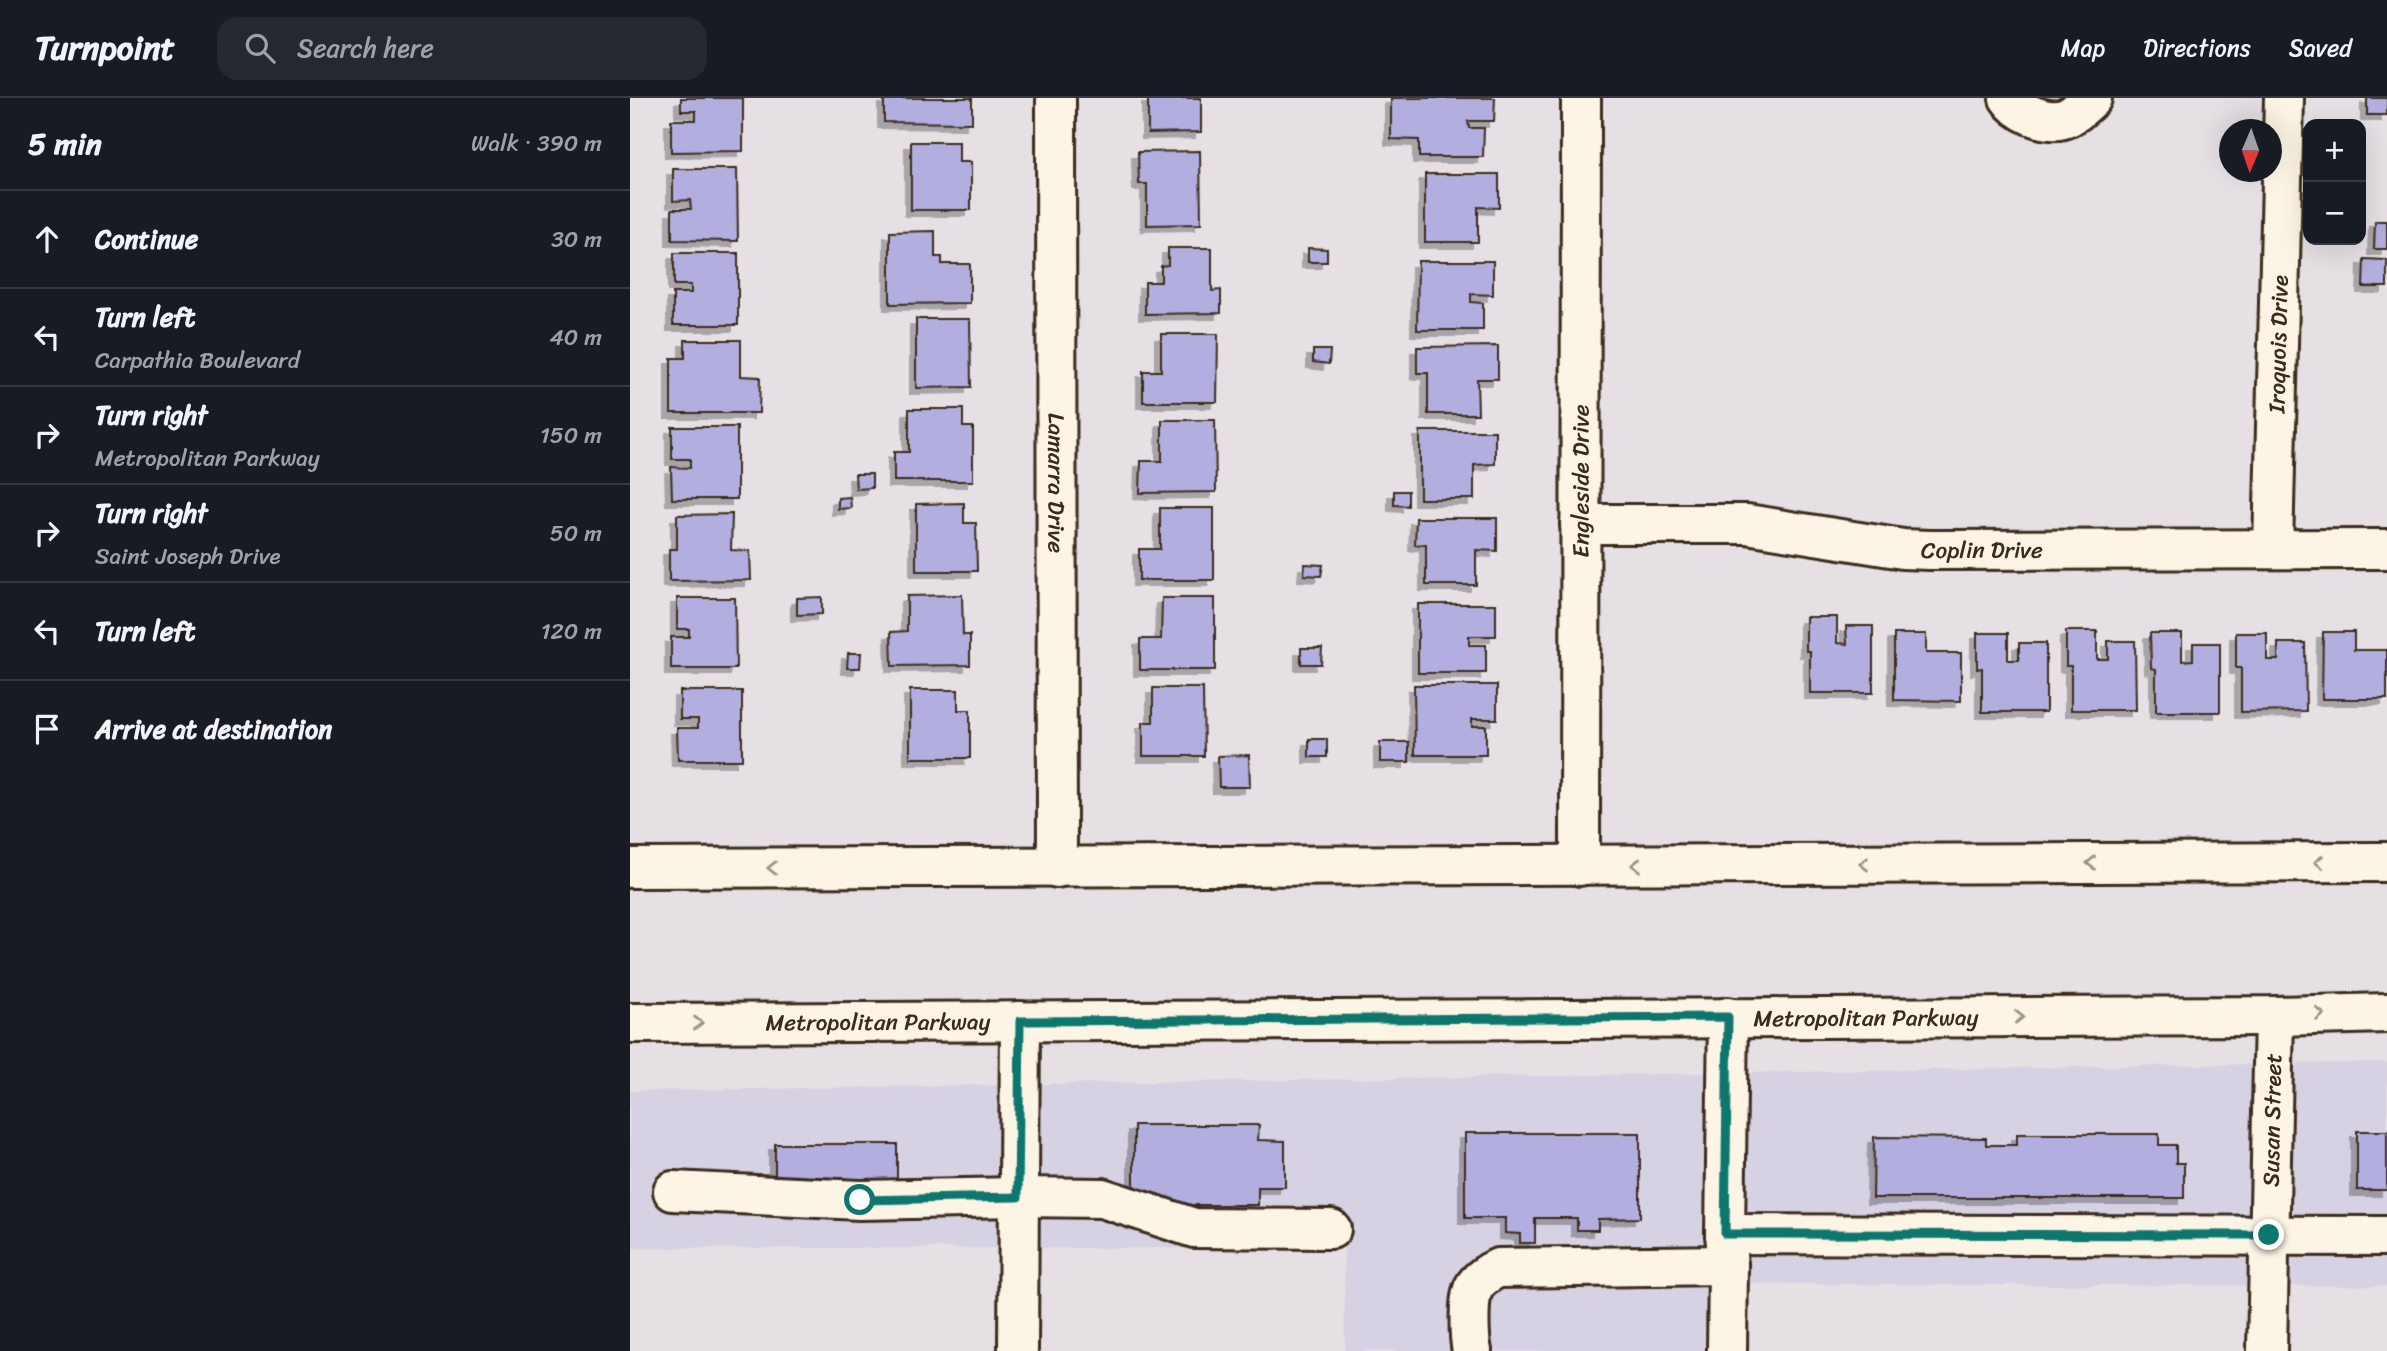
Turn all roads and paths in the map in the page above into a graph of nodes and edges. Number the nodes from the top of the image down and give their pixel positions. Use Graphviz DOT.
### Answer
graph roads {
  1 [pos="1056,98"];
  2 [pos="1581,98"];
  3 [pos="2009,98"];
  4 [pos="2092,98"];
  5 [pos="2284,98"];
  6 [pos="1580,524"];
  7 [pos="2387,549"];
  8 [pos="2273,550"];
  9 [pos="2387,862"];
  10 [pos="1580,866"];
  11 [pos="630,868"];
  12 [pos="1056,868"];
  13 [pos="2380,1007"];
  14 [pos="2274,1016"];
  15 [pos="1728,1017"];
  16 [pos="1020,1021"];
  17 [pos="630,1023"];
  18 [pos="673,1192"];
  19 [pos="1018,1197"];
  20 [pos="1331,1229"];
  21 [pos="2269,1235"];
  22 [pos="2387,1236"];
  23 [pos="1727,1250"];
  24 [pos="1018,1351"];
  25 [pos="1472,1351"];
  26 [pos="1727,1351"];
  27 [pos="2267,1351"];
  1 -- 12 [label="street, Lamarra Drive"];
  2 -- 6 [label="street, Engleside Drive"];
  3 -- 4 [label="street"];
  5 -- 8 [label="street, Iroquois Drive"];
  6 -- 8 [label="street, Coplin Drive"];
  6 -- 10 [label="street, Engleside Drive"];
  7 -- 8 [label="street, Coplin Drive"];
  9 -- 10 [label="street, one-way"];
  10 -- 12 [label="street"];
  12 -- 11 [label="street, one-way"];
  14 -- 13 [label="street, Metropolitan Parkway, one-way"];
  15 -- 14 [label="street, Metropolitan Parkway, one-way"];
  14 -- 21 [label="street, Susan Street"];
  15 -- 16 [label="street, Metropolitan Parkway"];
  15 -- 23 [label="street"];
  17 -- 16 [label="street, Metropolitan Parkway, one-way"];
  16 -- 19 [label="street"];
  18 -- 19 [label="street"];
  19 -- 20 [label="street"];
  19 -- 24 [label="street"];
  21 -- 22 [label="street"];
  21 -- 23 [label="street"];
  21 -- 27 [label="street, Susan Street"];
  23 -- 25 [label="street"];
  23 -- 26 [label="street"];
}
